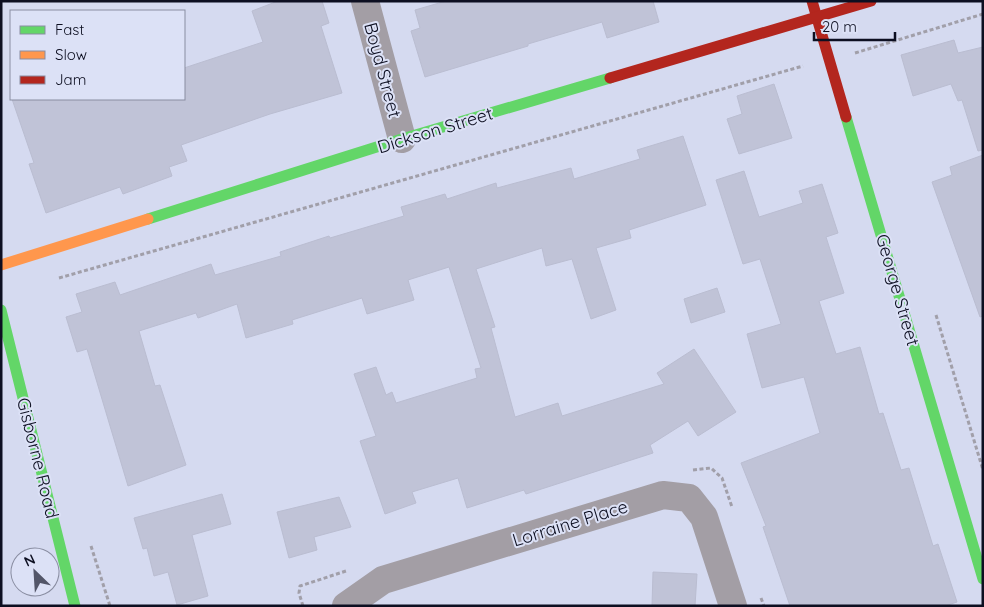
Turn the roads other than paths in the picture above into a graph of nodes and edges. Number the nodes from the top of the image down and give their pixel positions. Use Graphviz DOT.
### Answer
graph roads {
  1 [pos="365,1"];
  2 [pos="812,1"];
  3 [pos="871,1"];
  4 [pos="817,17"];
  5 [pos="402,139"];
  6 [pos="1,265"];
  7 [pos="1,310"];
  8 [pos="983,579"];
  9 [pos="76,606"];
  10 [pos="346,606"];
  11 [pos="733,606"];
  1 -- 5 [label="street, Boyd Street"];
  2 -- 4 [label="street, George Street"];
  3 -- 4 [label="street, Dickson Street"];
  4 -- 5 [label="street, Dickson Street"];
  4 -- 8 [label="street, George Street"];
  5 -- 6 [label="street, Dickson Street"];
  7 -- 9 [label="street, Gisborne Road"];
  10 -- 11 [label="street, Lorraine Place"];
}
